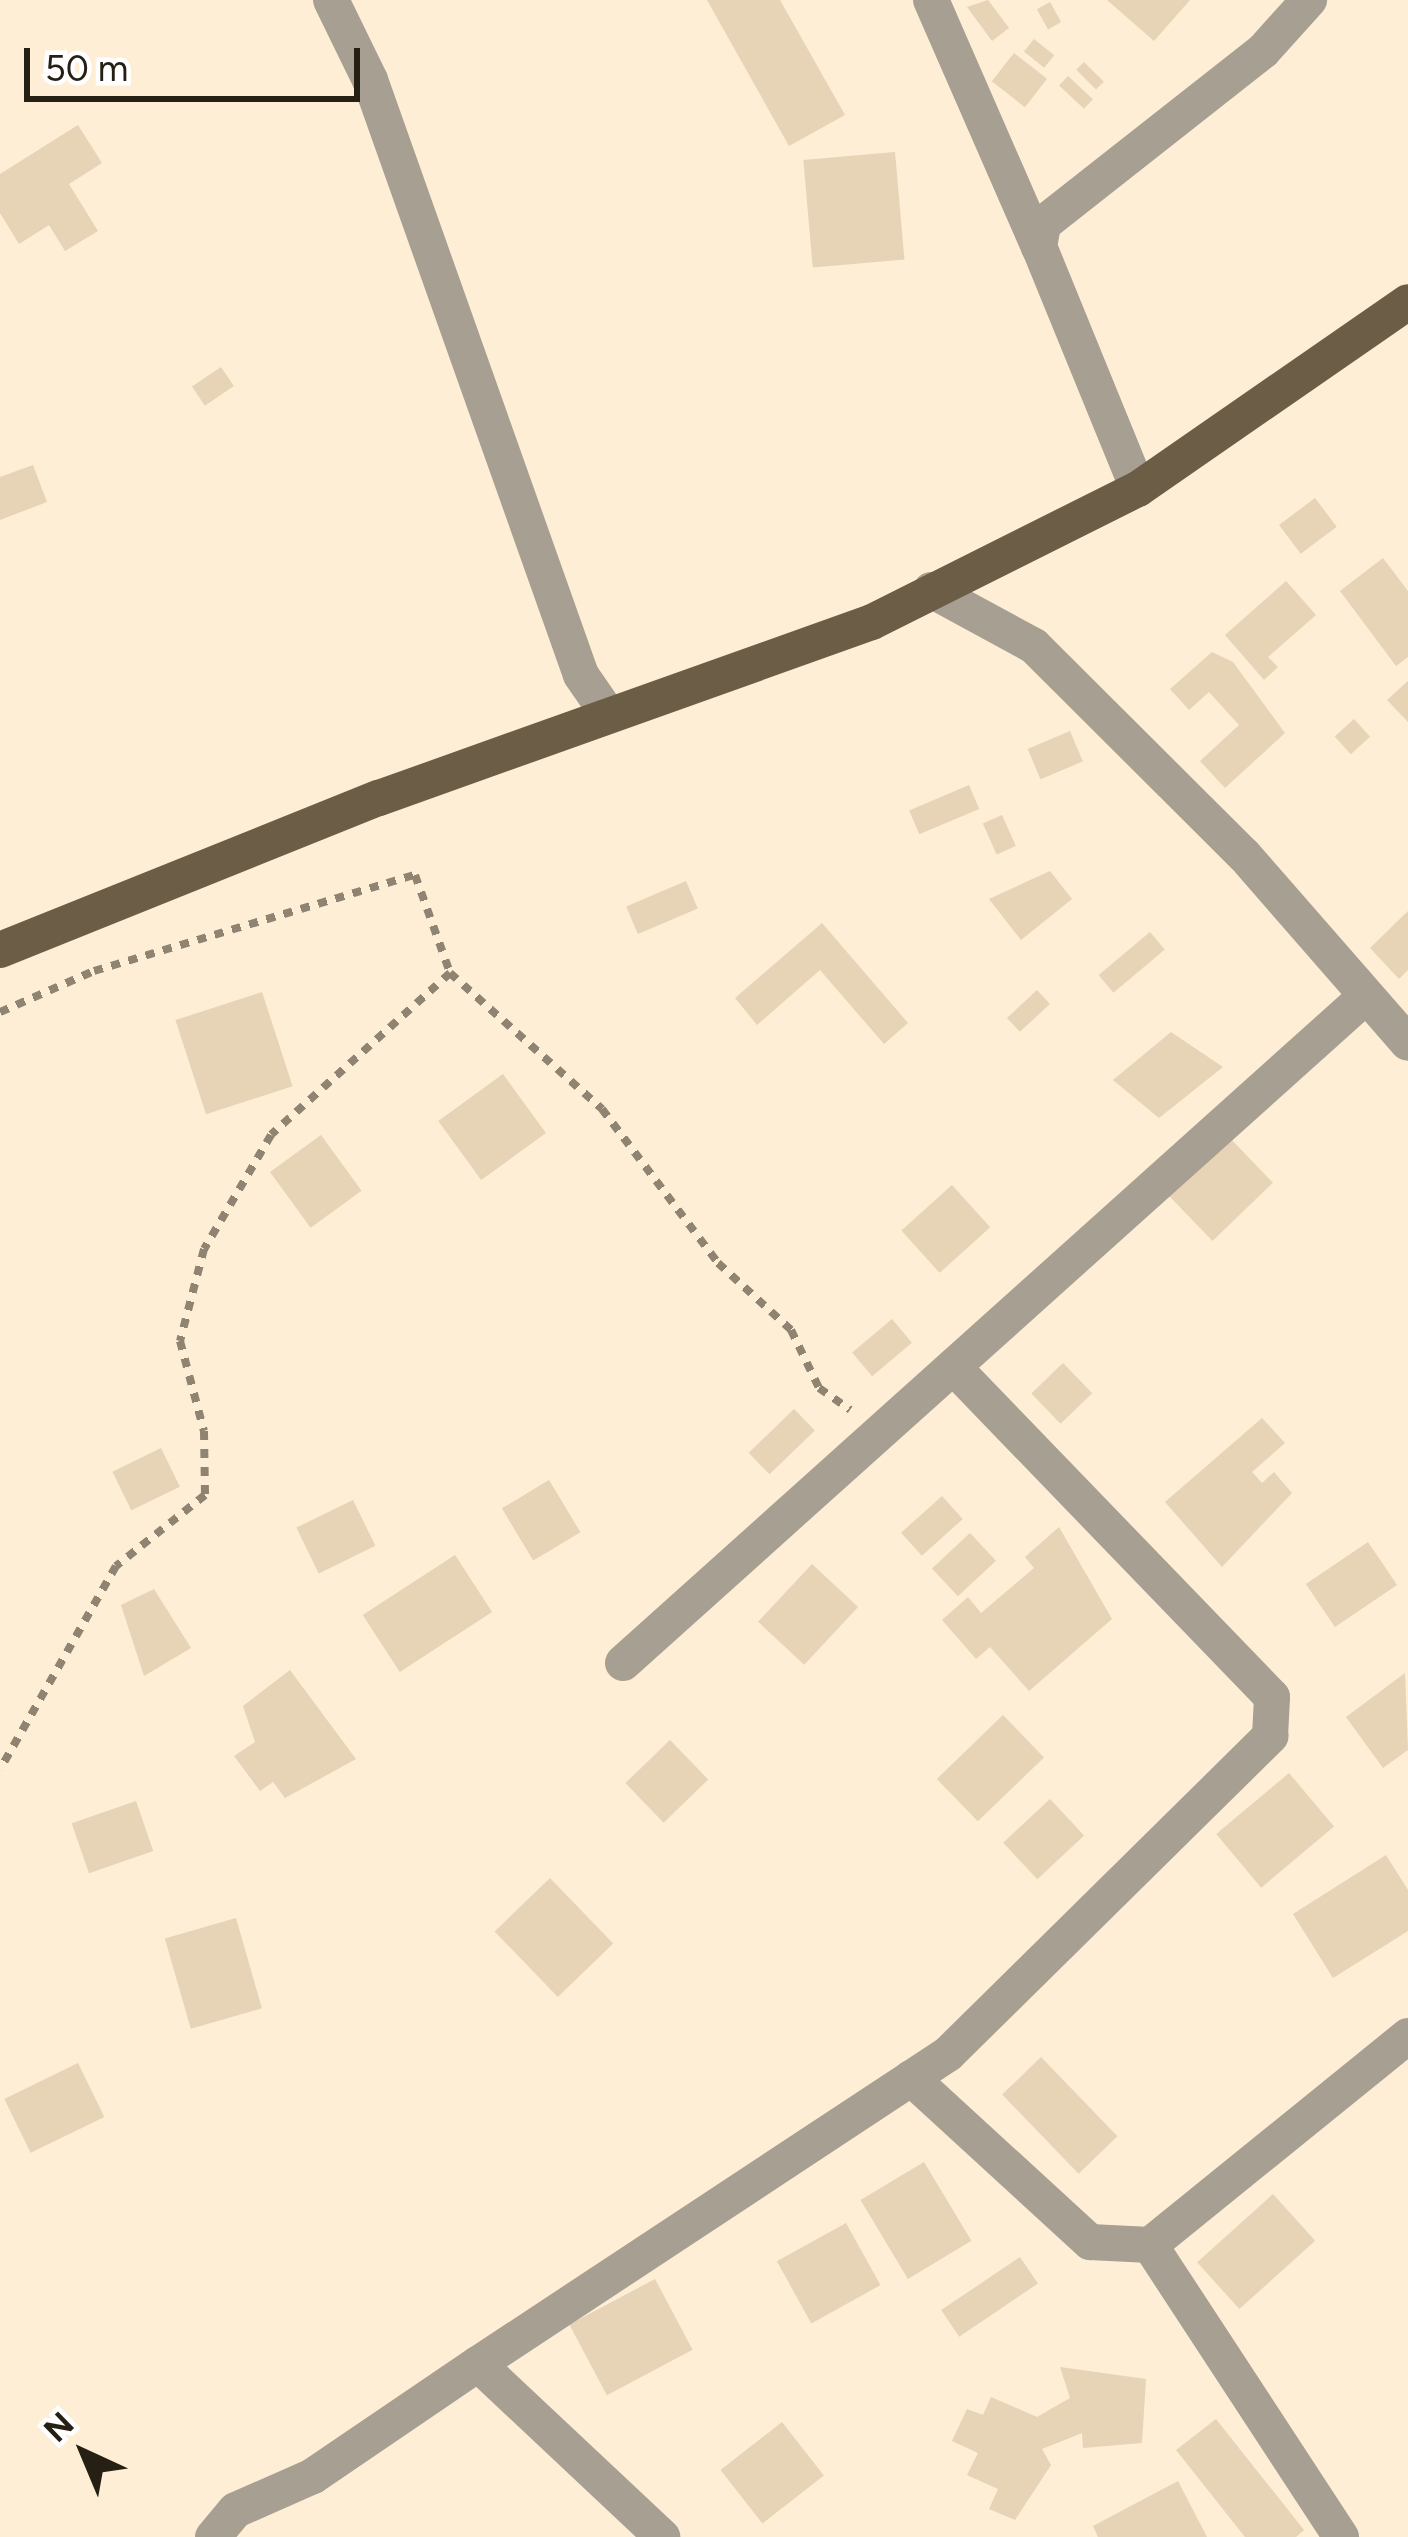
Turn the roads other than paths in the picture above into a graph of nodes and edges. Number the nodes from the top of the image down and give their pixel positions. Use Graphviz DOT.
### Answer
graph roads {
  1 [pos="331,0"];
  2 [pos="931,0"];
  3 [pos="1309,0"];
  4 [pos="1039,247"];
  5 [pos="1408,302"];
  6 [pos="1138,489"];
  7 [pos="931,590"];
  8 [pos="608,714"];
  9 [pos="0,950"];
  10 [pos="1366,996"];
  11 [pos="1408,1043"];
  12 [pos="953,1367"];
  13 [pos="623,1663"];
  14 [pos="1408,2036"];
  15 [pos="911,2078"];
  16 [pos="1150,2245"];
  17 [pos="478,2364"];
  18 [pos="213,2537"];
  19 [pos="662,2537"];
  20 [pos="1341,2537"];
  1 -- 8 [label="street"];
  2 -- 4 [label="street"];
  3 -- 4 [label="street"];
  4 -- 6 [label="street"];
  5 -- 6 [label="main road"];
  6 -- 7 [label="main road"];
  7 -- 8 [label="main road"];
  7 -- 10 [label="street"];
  8 -- 9 [label="main road"];
  10 -- 11 [label="street"];
  10 -- 12 [label="street"];
  12 -- 13 [label="street"];
  12 -- 15 [label="street"];
  14 -- 16 [label="street"];
  15 -- 16 [label="street"];
  15 -- 17 [label="street"];
  16 -- 20 [label="street"];
  17 -- 18 [label="street"];
  17 -- 19 [label="street"];
}
